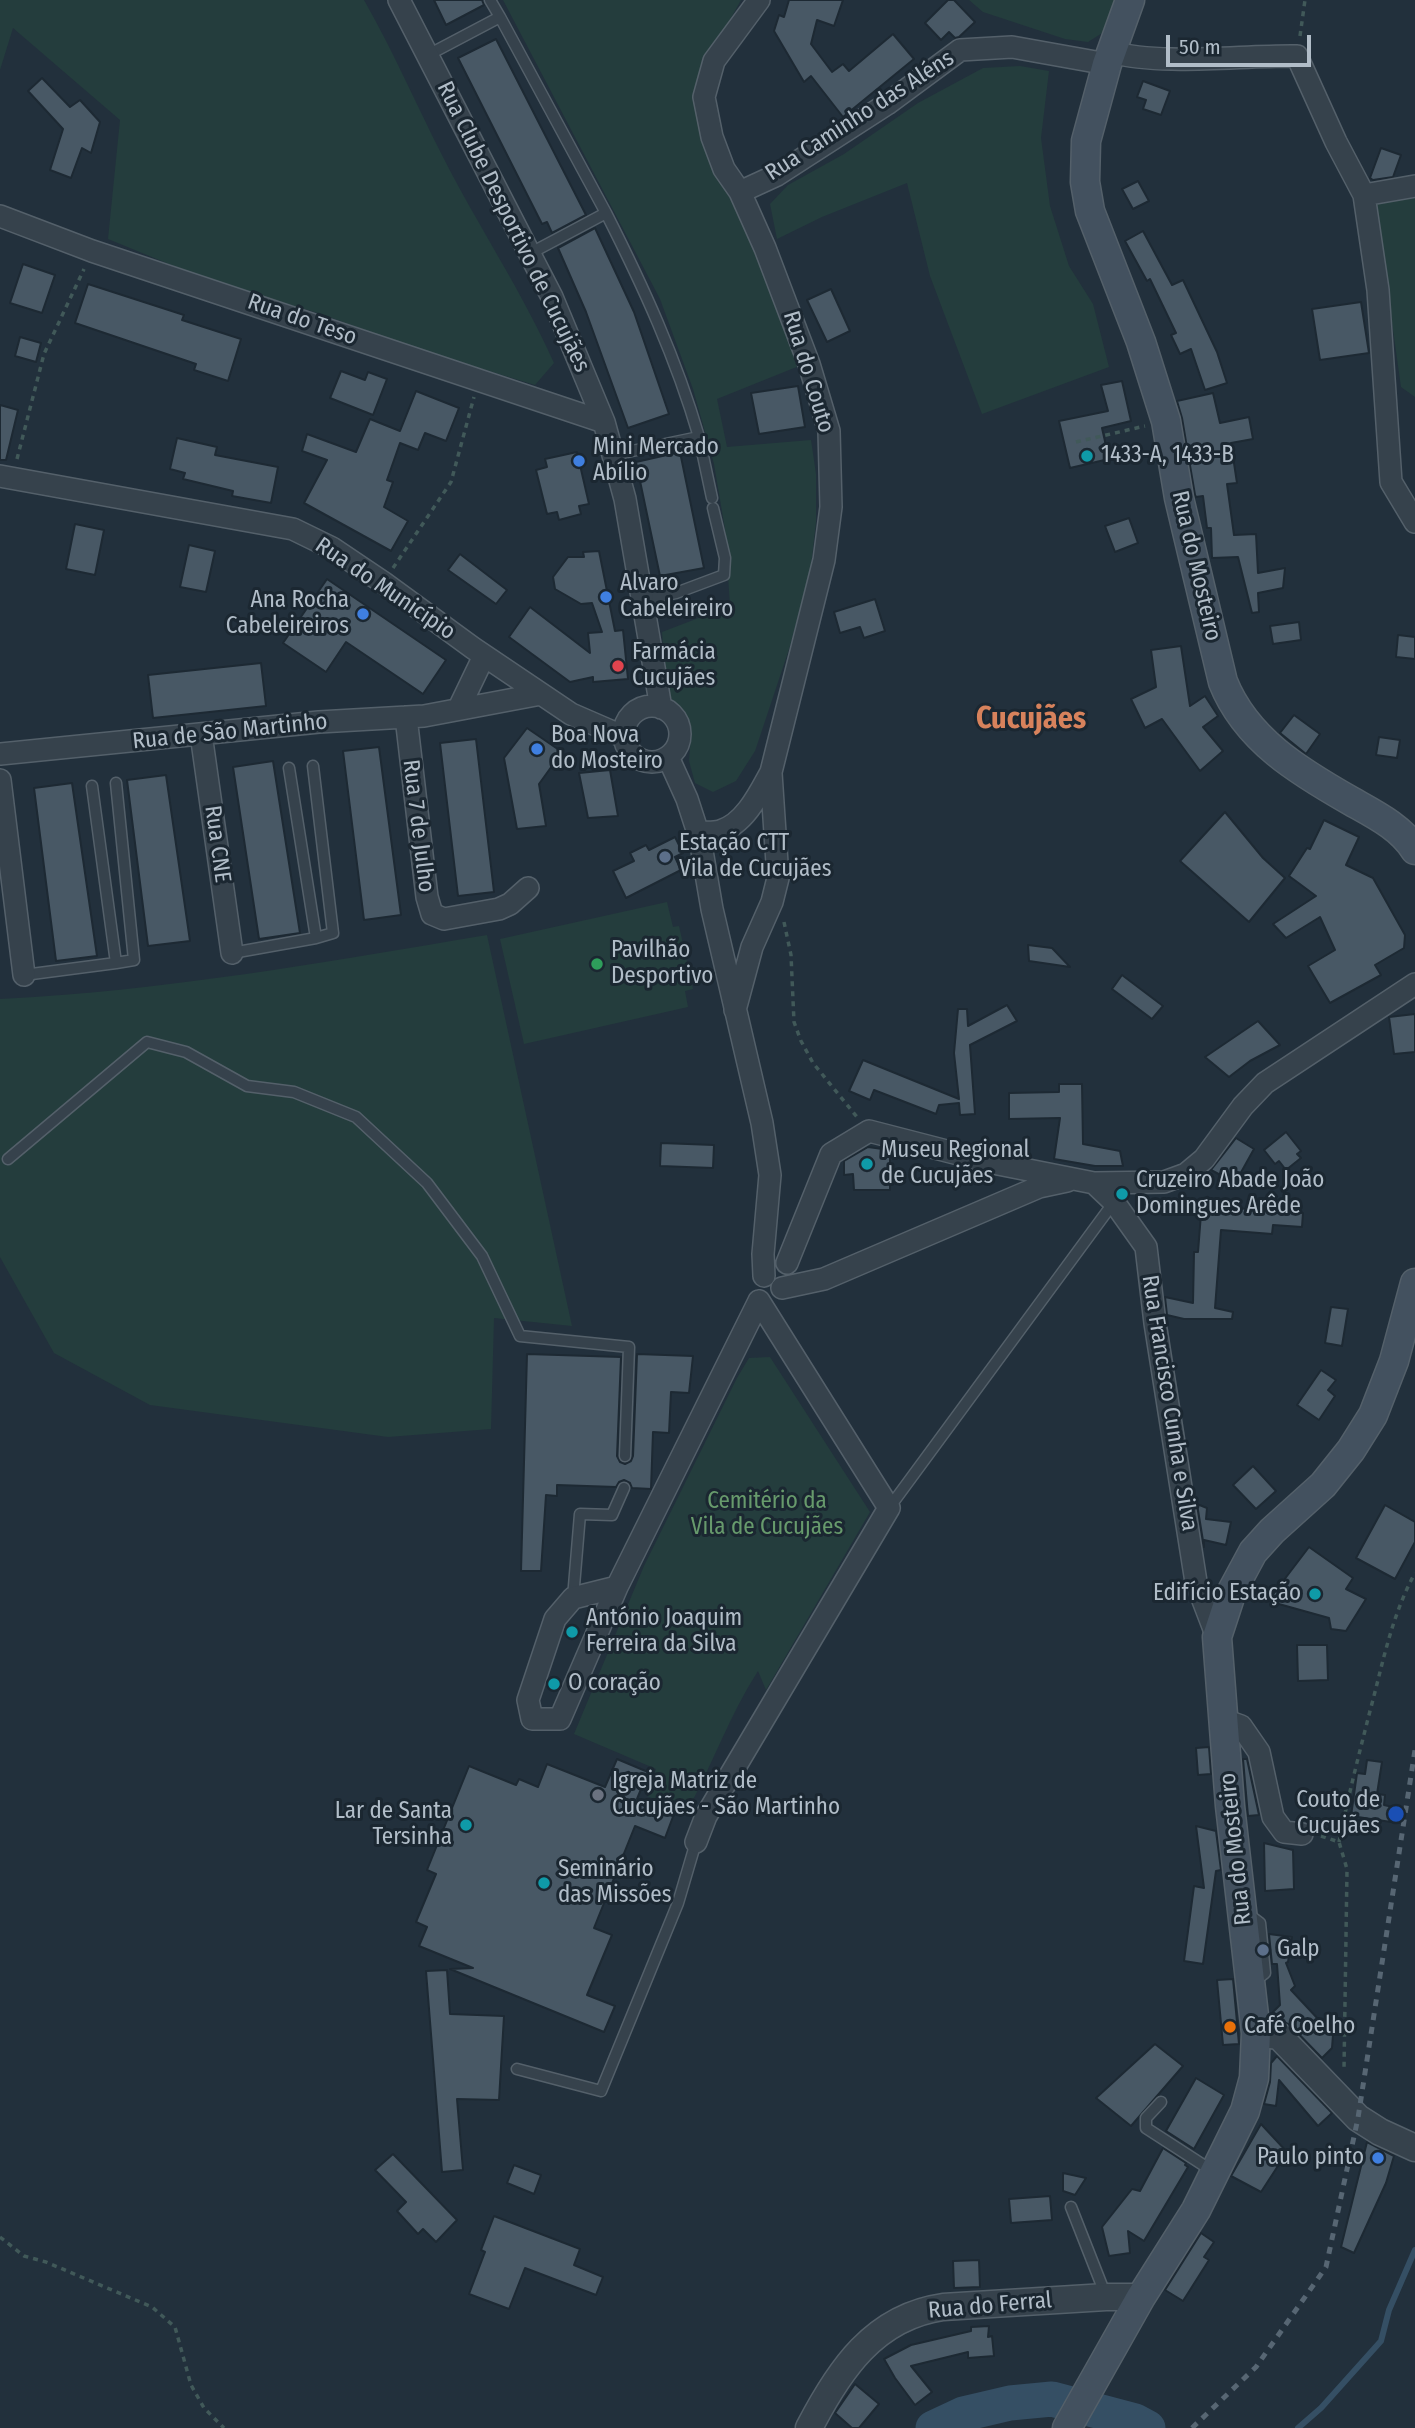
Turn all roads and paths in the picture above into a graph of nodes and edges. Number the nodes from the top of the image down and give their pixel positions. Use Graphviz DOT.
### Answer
graph roads {
  1 [pos="399,0"];
  2 [pos="490,0"];
  3 [pos="759,0"];
  4 [pos="1130,0"];
  5 [pos="1305,0"];
  6 [pos="500,18"];
  7 [pos="428,55"];
  8 [pos="1297,56"];
  9 [pos="1109,58"];
  10 [pos="1415,186"];
  11 [pos="740,192"];
  12 [pos="1364,195"];
  13 [pos="606,213"];
  14 [pos="0,216"];
  15 [pos="92,251"];
  16 [pos="529,254"];
  17 [pos="479,382"];
  18 [pos="1166,421"];
  19 [pos="604,422"];
  20 [pos="699,437"];
  21 [pos="1076,442"];
  22 [pos="613,455"];
  23 [pos="6,477"];
  24 [pos="1415,522"];
  25 [pos="384,583"];
  26 [pos="642,600"];
  27 [pos="484,656"];
  28 [pos="541,694"];
  29 [pos="459,708"];
  30 [pos="662,708"];
  31 [pos="406,717"];
  32 [pos="201,734"];
  33 [pos="624,737"];
  34 [pos="0,754"];
  35 [pos="668,757"];
  36 [pos="313,765"];
  37 [pos="289,768"];
  38 [pos="771,772"];
  39 [pos="0,780"];
  40 [pos="116,783"];
  41 [pos="92,786"];
  42 [pos="697,832"];
  43 [pos="1415,850"];
  44 [pos="528,888"];
  45 [pos="781,914"];
  46 [pos="316,937"];
  47 [pos="232,953"];
  48 [pos="116,962"];
  49 [pos="24,975"];
  50 [pos="1415,984"];
  51 [pos="734,1012"];
  52 [pos="849,1110"];
  53 [pos="8,1159"];
  54 [pos="1085,1181"];
  55 [pos="1114,1202"];
  56 [pos="787,1263"];
  57 [pos="773,1282"];
  58 [pos="1415,1283"];
  59 [pos="759,1301"];
  60 [pos="625,1456"];
  61 [pos="624,1488"];
  62 [pos="889,1508"];
  63 [pos="1415,1573"];
  64 [pos="617,1587"];
  65 [pos="573,1598"];
  66 [pos="1217,1637"];
  67 [pos="1224,1720"];
  68 [pos="1302,1834"];
  69 [pos="696,1842"];
  70 [pos="1339,1842"];
  71 [pos="1256,2033"];
  72 [pos="517,2069"];
  73 [pos="1341,2100"];
  74 [pos="1161,2102"];
  75 [pos="1413,2147"];
  76 [pos="1215,2172"];
  77 [pos="1071,2207"];
  78 [pos="0,2237"];
  79 [pos="1106,2297"];
  80 [pos="1141,2297"];
  81 [pos="223,2428"];
  82 [pos="809,2428"];
  83 [pos="1066,2428"];
  1 -- 7 [label="street, Rua Clube Desportivo de Cucujães"];
  2 -- 6 [label="lane"];
  3 -- 11 [label="street, Rua do Couto"];
  4 -- 9 [label="main road, Rua do Mosteiro"];
  5 -- 8 [label="path"];
  6 -- 7 [label="lane"];
  6 -- 13 [label="lane"];
  7 -- 16 [label="street, Rua Clube Desportivo de Cucujães"];
  8 -- 9 [label="street, Rua Caminho das Aléns"];
  8 -- 12 [label="street"];
  9 -- 11 [label="street, Rua Caminho das Aléns"];
  9 -- 18 [label="main road, Rua do Mosteiro"];
  10 -- 12 [label="street"];
  11 -- 38 [label="street, Rua do Couto"];
  12 -- 24 [label="street"];
  13 -- 16 [label="lane"];
  13 -- 20 [label="lane"];
  14 -- 15 [label="street, Rua do Teso"];
  15 -- 17 [label="street, Rua do Teso"];
  15 -- 23 [label="path"];
  16 -- 19 [label="street, Rua Clube Desportivo de Cucujães"];
  17 -- 19 [label="street, Rua do Teso"];
  17 -- 25 [label="path"];
  18 -- 21 [label="path"];
  18 -- 43 [label="main road, Rua do Mosteiro"];
  19 -- 22 [label="street, Rua Clube Desportivo de Cucujães"];
  20 -- 22 [label="lane"];
  20 -- 26 [label="lane"];
  22 -- 26 [label="street, Rua Clube Desportivo de Cucujães"];
  23 -- 25 [label="street, Rua do Município"];
  25 -- 27 [label="street, Rua do Município"];
  26 -- 30 [label="street, Rua Clube Desportivo de Cucujães"];
  27 -- 28 [label="street, Rua do Município"];
  27 -- 29 [label="street"];
  28 -- 29 [label="street, Rua de São Martinho"];
  28 -- 33 [label="street, Rua do Município"];
  29 -- 31 [label="street, Rua de São Martinho"];
  30 -- 33 [label="street"];
  30 -- 35 [label="street"];
  31 -- 32 [label="street, Rua de São Martinho"];
  31 -- 44 [label="street, Rua 7 de Julho"];
  32 -- 34 [label="street, Rua de São Martinho"];
  32 -- 47 [label="street, Rua CNE"];
  33 -- 35 [label="street"];
  35 -- 42 [label="street"];
  36 -- 46 [label="lane"];
  37 -- 46 [label="lane"];
  38 -- 42 [label="street, Rua do Couto"];
  38 -- 51 [label="street, Rua do Couto"];
  39 -- 49 [label="street"];
  40 -- 48 [label="lane"];
  41 -- 48 [label="lane"];
  42 -- 51 [label="street"];
  45 -- 52 [label="path"];
  46 -- 47 [label="lane"];
  48 -- 49 [label="lane"];
  50 -- 54 [label="street"];
  51 -- 57 [label="street"];
  53 -- 60 [label="lane"];
  54 -- 55 [label="street, Rua Francisco Cunha e Silva"];
  54 -- 56 [label="street"];
  54 -- 57 [label="street"];
  55 -- 62 [label="lane"];
  55 -- 66 [label="street, Rua Francisco Cunha e Silva"];
  57 -- 59 [label="street"];
  58 -- 66 [label="main road, Rua do Mosteiro"];
  59 -- 62 [label="street"];
  59 -- 64 [label="street"];
  61 -- 65 [label="lane"];
  62 -- 69 [label="street"];
  63 -- 70 [label="path"];
  64 -- 65 [label="street"];
  64 -- 65 [label="street"];
  66 -- 67 [label="main road, Rua do Mosteiro"];
  67 -- 68 [label="street"];
  67 -- 71 [label="main road, Rua do Mosteiro"];
  68 -- 70 [label="path"];
  69 -- 72 [label="lane"];
  70 -- 73 [label="path"];
  71 -- 73 [label="street"];
  71 -- 76 [label="main road, Rua do Mosteiro"];
  73 -- 75 [label="street"];
  74 -- 76 [label="lane"];
  76 -- 80 [label="main road, Rua do Mosteiro"];
  77 -- 79 [label="lane"];
  78 -- 81 [label="path"];
  79 -- 80 [label="street, Rua do Ferral"];
  79 -- 82 [label="street, Rua do Ferral"];
  80 -- 83 [label="main road, Rua do Mosteiro"];
}
